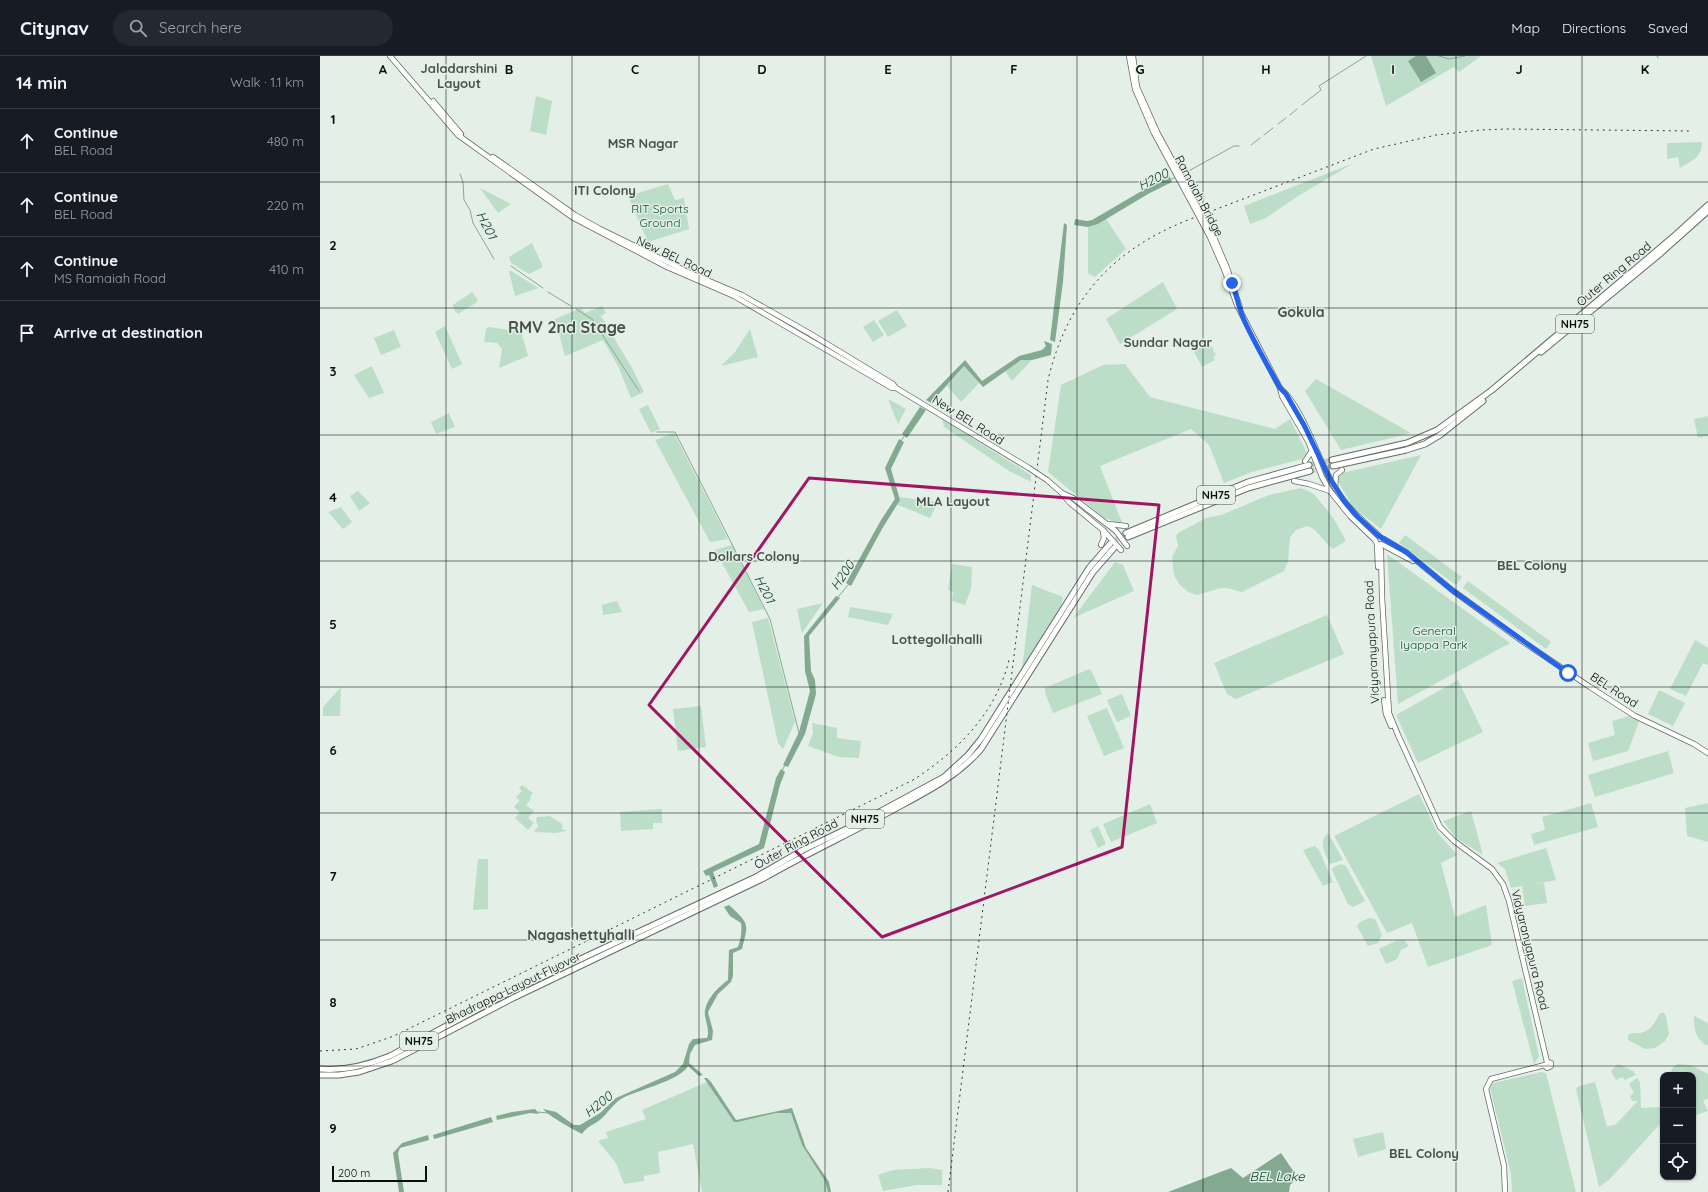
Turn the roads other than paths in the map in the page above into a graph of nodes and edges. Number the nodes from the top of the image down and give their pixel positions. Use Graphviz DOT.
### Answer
graph roads {
  1 [pos="390,56"];
  2 [pos="394,56"];
  3 [pos="1129,56"];
  4 [pos="1133,56"];
  5 [pos="1155,133"];
  6 [pos="545,195"];
  7 [pos="1708,206"];
  8 [pos="1708,211"];
  9 [pos="687,273"];
  10 [pos="1280,388"];
  11 [pos="1439,433"];
  12 [pos="1312,451"];
  13 [pos="1307,463"];
  14 [pos="1332,463"];
  15 [pos="1342,470"];
  16 [pos="1310,471"];
  17 [pos="1294,481"];
  18 [pos="1335,488"];
  19 [pos="1330,491"];
  20 [pos="1062,493"];
  21 [pos="1106,524"];
  22 [pos="1126,526"];
  23 [pos="1103,530"];
  24 [pos="1379,536"];
  25 [pos="1384,539"];
  26 [pos="1378,543"];
  27 [pos="1101,545"];
  28 [pos="1112,546"];
  29 [pos="1127,546"];
  30 [pos="1121,550"];
  31 [pos="1418,564"];
  32 [pos="1708,753"];
  33 [pos="602,955"];
  34 [pos="462,1021"];
  35 [pos="320,1069"];
  36 [pos="320,1075"];
  37 [pos="1505,1192"];
  1 -- 6 [label="main road, New BEL Road"];
  2 -- 6 [label="main road, New BEL Road"];
  3 -- 5 [label="main road"];
  4 -- 5 [label="main road"];
  5 -- 10 [label="main road, Ramaiah Bridge, bridge"];
  6 -- 9 [label="main road, New BEL Road"];
  6 -- 9 [label="main road, New BEL Road"];
  7 -- 11 [label="highway, Outer Ring Road / NH75"];
  8 -- 11 [label="highway, Outer Ring Road / NH75"];
  9 -- 20 [label="main road, New BEL Road, bridge"];
  10 -- 12 [label="main road, BEL Road"];
  10 -- 18 [label="main road"];
  11 -- 14 [label="highway, NH75"];
  12 -- 13 [label="main road"];
  12 -- 19 [label="main road, BEL Road"];
  13 -- 16 [label="highway, NH75"];
  15 -- 18 [label="main road"];
  17 -- 19 [label="main road"];
  18 -- 24 [label="main road"];
  19 -- 26 [label="main road, BEL Road"];
  20 -- 21 [label="main road"];
  20 -- 23 [label="main road"];
  21 -- 22 [label="main road"];
  21 -- 29 [label="main road"];
  23 -- 27 [label="main road"];
  23 -- 30 [label="main road"];
  24 -- 25 [label="main road, BEL Road"];
  24 -- 26 [label="main road"];
  25 -- 26 [label="main road"];
  25 -- 31 [label="main road, BEL Road"];
  26 -- 31 [label="main road, BEL Road"];
  26 -- 37 [label="main road, Vidyaranyapura Road"];
  28 -- 33 [label="highway, Outer Ring Road / NH75"];
  31 -- 32 [label="main road, BEL Road"];
  33 -- 34 [label="highway, Bhadrappa Layout Flyover / NH75"];
  34 -- 35 [label="highway, Bhadrappa Layout Flyover / NH75"];
  34 -- 36 [label="highway, Bhadrappa Layout Flyover / NH75"];
}
